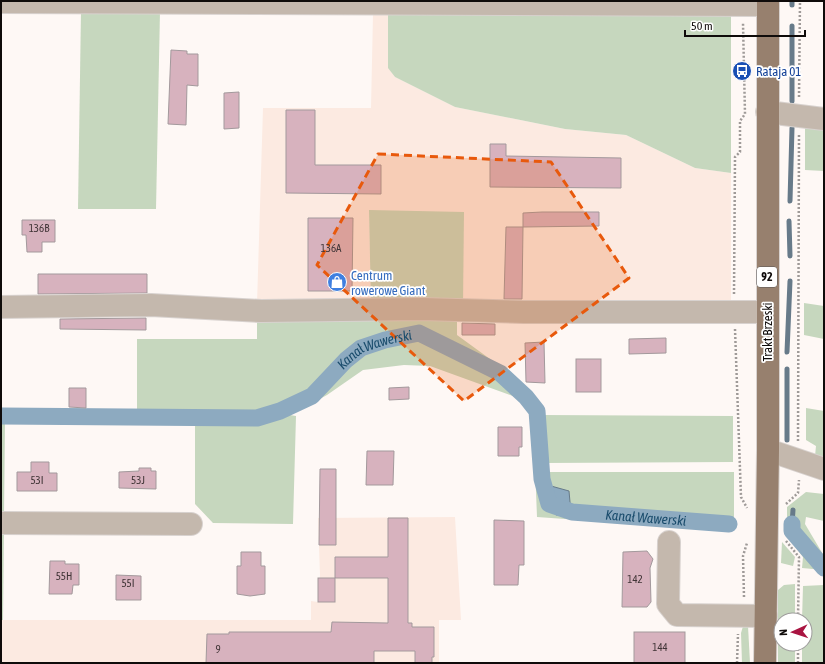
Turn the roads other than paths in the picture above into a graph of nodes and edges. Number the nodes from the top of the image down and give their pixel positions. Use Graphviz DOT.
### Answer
graph roads {
  1 [pos="1,2"];
  2 [pos="45,2"];
  3 [pos="768,3"];
  4 [pos="767,112"];
  5 [pos="824,119"];
  6 [pos="1,307"];
  7 [pos="767,312"];
  8 [pos="768,450"];
  9 [pos="824,469"];
  10 [pos="1,523"];
  11 [pos="191,524"];
  12 [pos="669,542"];
  13 [pos="766,616"];
  14 [pos="764,663"];
  1 -- 2 [label="street"];
  2 -- 3 [label="street"];
  3 -- 4 [label="main road, Trakt Brzeski / 92"];
  4 -- 5 [label="street"];
  4 -- 7 [label="main road, Trakt Brzeski / 92"];
  6 -- 7 [label="street"];
  7 -- 8 [label="main road, Trakt Brzeski / 92"];
  8 -- 9 [label="street"];
  8 -- 13 [label="main road, Trakt Brzeski / 92"];
  10 -- 11 [label="street"];
  12 -- 13 [label="street"];
  13 -- 14 [label="main road, Trakt Brzeski / 92"];
}
